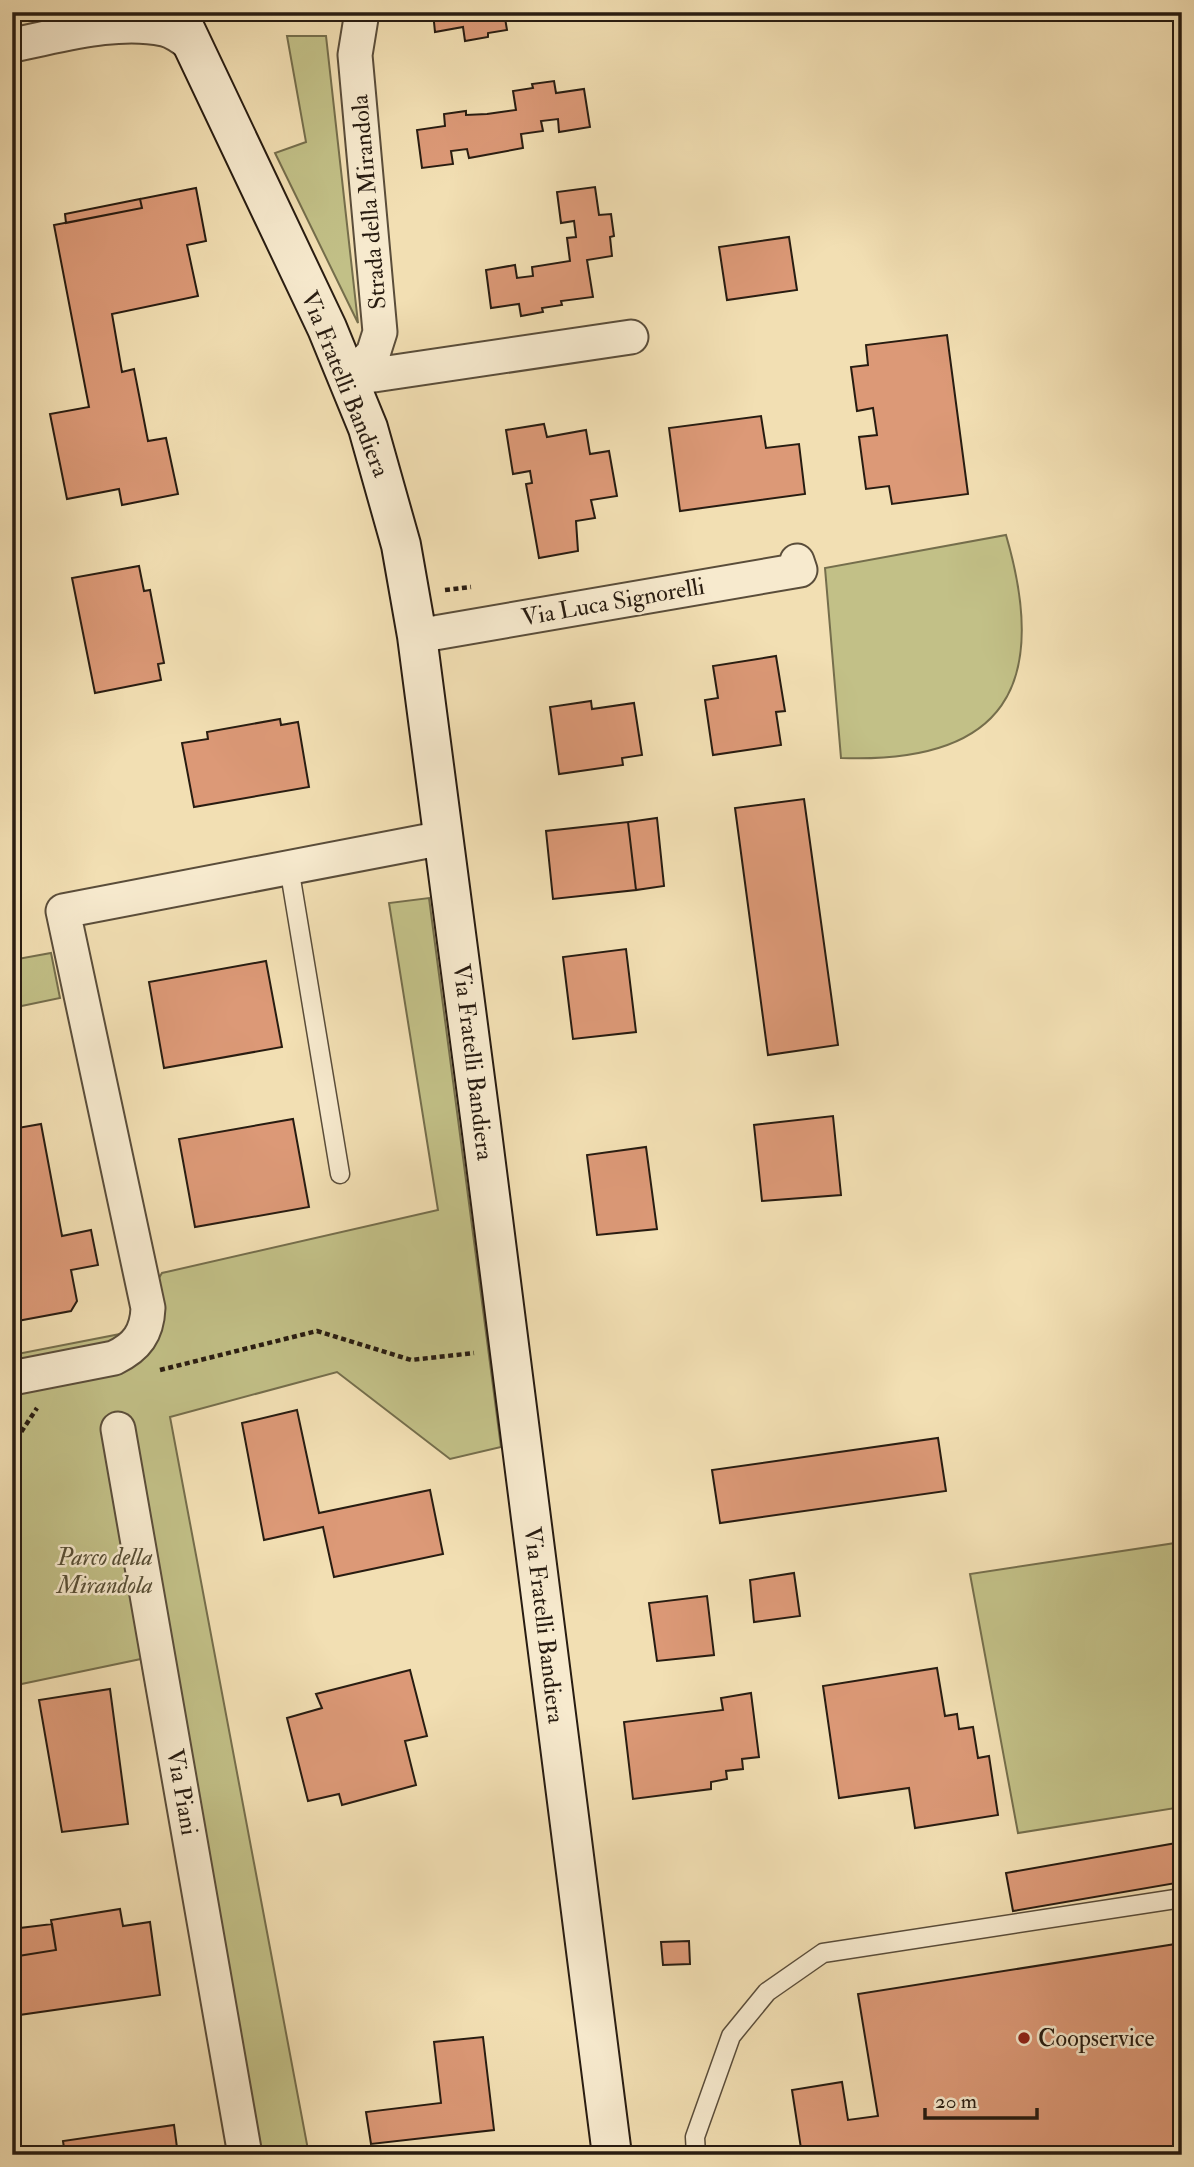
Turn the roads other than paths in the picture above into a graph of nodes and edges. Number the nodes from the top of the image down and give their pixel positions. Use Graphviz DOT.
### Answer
graph roads {
  1 [pos="362,12"];
  2 [pos="108,21"];
  3 [pos="185,28"];
  4 [pos="12,45"];
  5 [pos="631,337"];
  6 [pos="347,379"];
  7 [pos="797,561"];
  8 [pos="417,636"];
  9 [pos="443,838"];
  10 [pos="289,867"];
  11 [pos="340,1174"];
  12 [pos="12,1377"];
  13 [pos="118,1429"];
  14 [pos="1182,1898"];
  15 [pos="245,2155"];
  16 [pos="612,2155"];
  17 [pos="696,2155"];
  1 -- 6 [label="street, Strada della Mirandola"];
  2 -- 3 [label="street"];
  2 -- 4 [label="street"];
  3 -- 6 [label="street, Via Fratelli Bandiera"];
  5 -- 6 [label="street"];
  6 -- 8 [label="street, Via Fratelli Bandiera"];
  7 -- 8 [label="street, Via Luca Signorelli"];
  8 -- 9 [label="street, Via Fratelli Bandiera"];
  9 -- 10 [label="street"];
  9 -- 16 [label="street, Via Fratelli Bandiera"];
  10 -- 11 [label="lane"];
  10 -- 12 [label="street"];
  13 -- 15 [label="street, Via Piani"];
  14 -- 17 [label="lane"];
}
